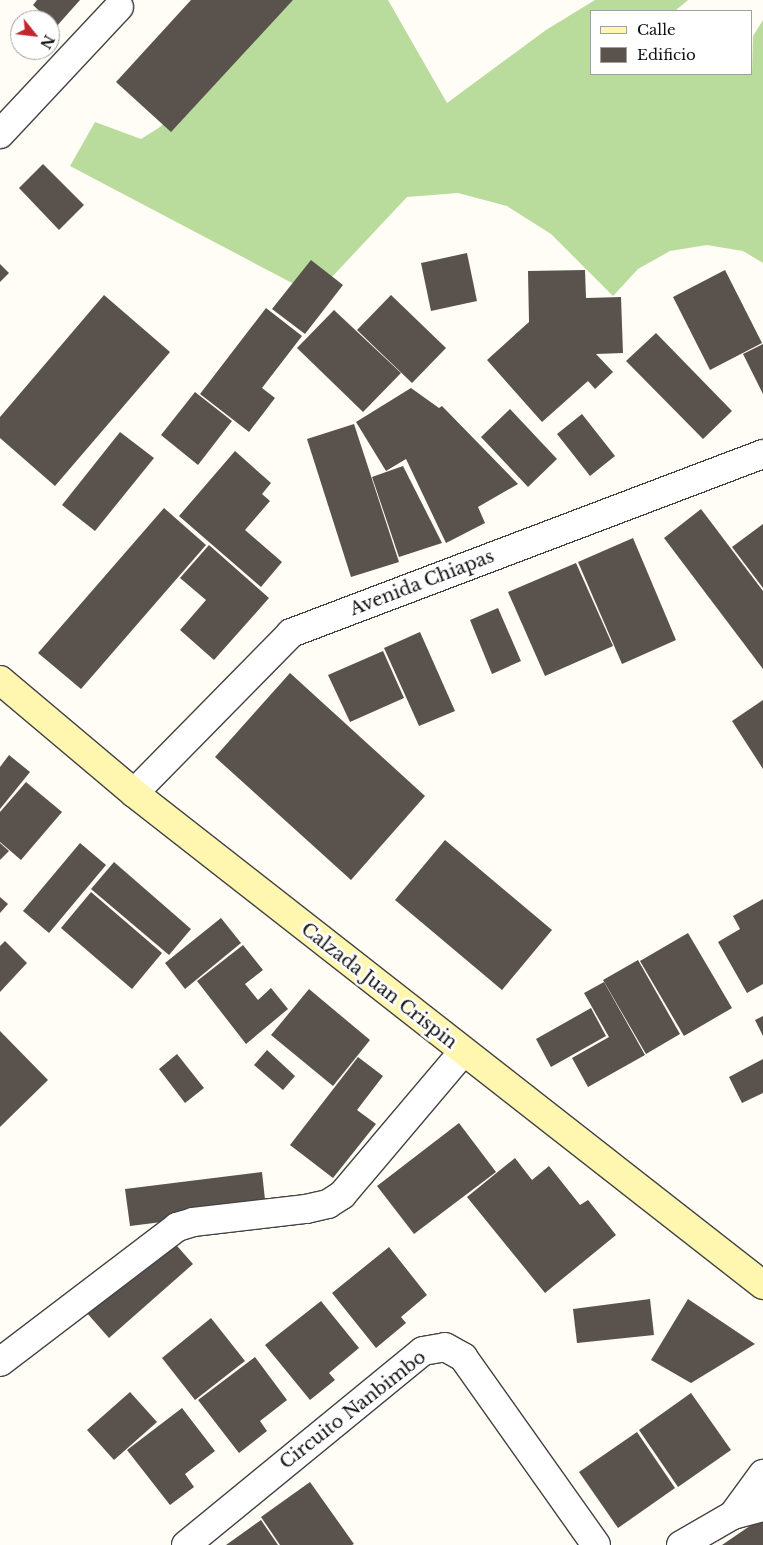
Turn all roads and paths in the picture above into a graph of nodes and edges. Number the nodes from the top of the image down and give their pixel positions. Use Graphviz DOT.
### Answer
graph roads {
  1 [pos="119,7"];
  2 [pos="0,134"];
  3 [pos="763,454"];
  4 [pos="0,680"];
  5 [pos="134,793"];
  6 [pos="462,1052"];
  7 [pos="763,1285"];
  8 [pos="0,1362"];
  9 [pos="763,1474"];
  10 [pos="763,1507"];
  11 [pos="732,1515"];
  12 [pos="186,1545"];
  13 [pos="596,1545"];
  14 [pos="681,1545"];
  1 -- 2 [label="street"];
  3 -- 5 [label="street, Avenida Chiapas"];
  4 -- 5 [label="main road, Calzada Juan Crispin"];
  5 -- 6 [label="main road, Calzada Juan Crispin"];
  6 -- 7 [label="main road, Calzada Juan Crispin"];
  6 -- 8 [label="street"];
  9 -- 11 [label="street"];
  10 -- 11 [label="street"];
  11 -- 14 [label="street"];
  12 -- 13 [label="street, Circuito Nanbimbo"];
}
